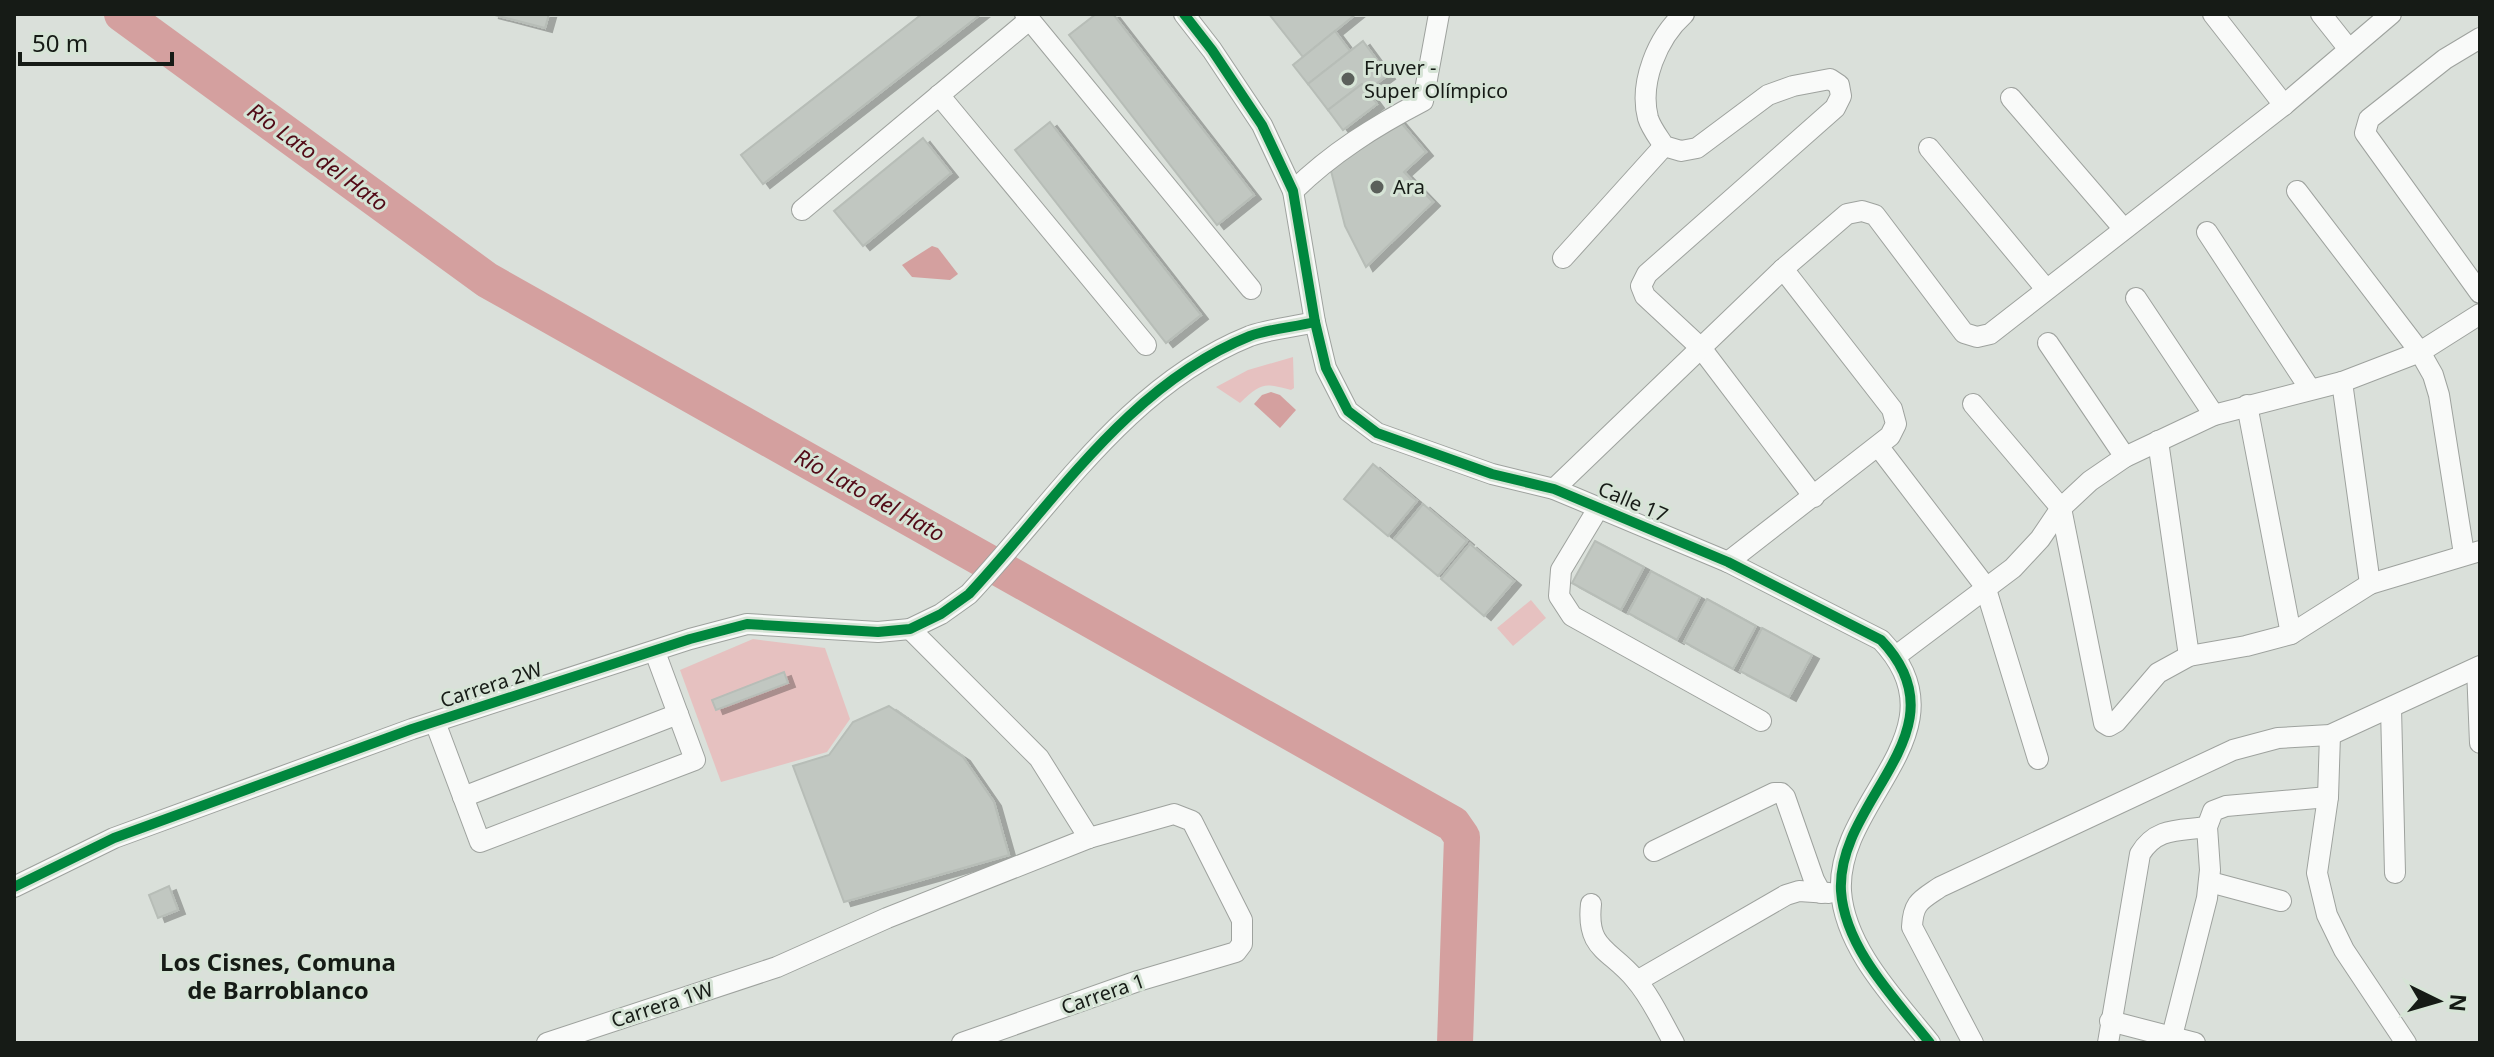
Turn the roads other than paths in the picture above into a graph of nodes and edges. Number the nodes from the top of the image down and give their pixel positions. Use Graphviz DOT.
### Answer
graph roads {
  1 [pos="1184,14"];
  2 [pos="1439,14"];
  3 [pos="1684,14"];
  4 [pos="2213,14"];
  5 [pos="2321,14"];
  6 [pos="2391,14"];
  7 [pos="1027,17"];
  8 [pos="2480,38"];
  9 [pos="2348,48"];
  10 [pos="939,95"];
  11 [pos="2011,98"];
  12 [pos="2284,105"];
  13 [pos="1664,146"];
  14 [pos="1929,148"];
  15 [pos="1293,191"];
  16 [pos="2297,191"];
  17 [pos="802,210"];
  18 [pos="2123,228"];
  19 [pos="2207,232"];
  20 [pos="1563,258"];
  21 [pos="1783,269"];
  22 [pos="1251,289"];
  23 [pos="2046,289"];
  24 [pos="2480,293"];
  25 [pos="2136,298"];
  26 [pos="2480,314"];
  27 [pos="1315,322"];
  28 [pos="2048,343"];
  29 [pos="1146,345"];
  30 [pos="1701,348"];
  31 [pos="2420,352"];
  32 [pos="2342,382"];
  33 [pos="2310,389"];
  34 [pos="1973,404"];
  35 [pos="2247,405"];
  36 [pos="2214,415"];
  37 [pos="2158,441"];
  38 [pos="1878,446"];
  39 [pos="2125,457"];
  40 [pos="1554,489"];
  41 [pos="1814,497"];
  42 [pos="1599,507"];
  43 [pos="2061,508"];
  44 [pos="2472,553"];
  45 [pos="1728,562"];
  46 [pos="2370,584"];
  47 [pos="1985,586"];
  48 [pos="910,629"];
  49 [pos="2291,634"];
  50 [pos="655,652"];
  51 [pos="1896,656"];
  52 [pos="2189,656"];
  53 [pos="2478,667"];
  54 [pos="2391,708"];
  55 [pos="678,714"];
  56 [pos="1761,721"];
  57 [pos="435,722"];
  58 [pos="2330,735"];
  59 [pos="2480,743"];
  60 [pos="2038,759"];
  61 [pos="463,797"];
  62 [pos="2328,797"];
  63 [pos="2207,827"];
  64 [pos="1089,838"];
  65 [pos="1654,851"];
  66 [pos="2395,873"];
  67 [pos="2210,882"];
  68 [pos="14,887"];
  69 [pos="1831,894"];
  70 [pos="2281,901"];
  71 [pos="1591,904"];
  72 [pos="1242,944"];
  73 [pos="1637,981"];
  74 [pos="2110,1021"];
  75 [pos="2172,1036"];
  76 [pos="547,1043"];
  77 [pos="962,1043"];
  78 [pos="1674,1043"];
  79 [pos="1930,1043"];
  80 [pos="1973,1043"];
  81 [pos="2108,1043"];
  82 [pos="2195,1043"];
  83 [pos="2406,1043"];
  1 -- 15 [label="street, Calle 17"];
  2 -- 15 [label="street"];
  3 -- 13 [label="street"];
  4 -- 12 [label="street"];
  5 -- 9 [label="street"];
  6 -- 9 [label="street"];
  7 -- 10 [label="street"];
  7 -- 22 [label="street"];
  8 -- 24 [label="street"];
  9 -- 12 [label="street"];
  10 -- 17 [label="street"];
  10 -- 29 [label="street"];
  11 -- 18 [label="street"];
  12 -- 18 [label="street"];
  13 -- 20 [label="street"];
  13 -- 30 [label="street"];
  14 -- 23 [label="street"];
  15 -- 27 [label="street, Calle 17"];
  16 -- 31 [label="street"];
  18 -- 23 [label="street"];
  19 -- 33 [label="street"];
  21 -- 23 [label="street"];
  21 -- 30 [label="street"];
  21 -- 38 [label="street"];
  25 -- 36 [label="street"];
  26 -- 31 [label="street"];
  27 -- 40 [label="street, Calle 17"];
  27 -- 48 [label="street, Carrera 2W"];
  28 -- 39 [label="street"];
  30 -- 40 [label="street"];
  30 -- 41 [label="street"];
  31 -- 32 [label="street"];
  31 -- 44 [label="street"];
  32 -- 33 [label="street"];
  32 -- 46 [label="street"];
  33 -- 35 [label="street"];
  34 -- 43 [label="street"];
  35 -- 36 [label="street"];
  35 -- 49 [label="street"];
  36 -- 37 [label="street"];
  37 -- 39 [label="street"];
  37 -- 52 [label="street"];
  38 -- 41 [label="street"];
  38 -- 47 [label="street"];
  39 -- 43 [label="street"];
  40 -- 42 [label="street, Calle 17"];
  41 -- 45 [label="street"];
  42 -- 45 [label="street, Calle 17"];
  42 -- 56 [label="street"];
  43 -- 47 [label="street"];
  43 -- 52 [label="street"];
  44 -- 46 [label="street"];
  45 -- 51 [label="street, Calle 17"];
  46 -- 49 [label="street"];
  47 -- 51 [label="street"];
  47 -- 60 [label="street"];
  48 -- 50 [label="street, Carrera 2W"];
  48 -- 64 [label="street"];
  49 -- 52 [label="street"];
  50 -- 55 [label="street"];
  50 -- 57 [label="street, Carrera 2W"];
  51 -- 69 [label="street"];
  53 -- 54 [label="street"];
  53 -- 59 [label="street"];
  54 -- 58 [label="street"];
  54 -- 66 [label="street"];
  55 -- 61 [label="street"];
  55 -- 61 [label="street"];
  57 -- 61 [label="street"];
  57 -- 68 [label="street, Carrera 2W"];
  58 -- 62 [label="street"];
  58 -- 80 [label="street"];
  62 -- 63 [label="street"];
  62 -- 83 [label="street"];
  63 -- 67 [label="street"];
  63 -- 74 [label="street"];
  64 -- 72 [label="street, Carrera 1W"];
  64 -- 76 [label="street, Carrera 1W"];
  65 -- 69 [label="street"];
  67 -- 70 [label="street"];
  67 -- 75 [label="street"];
  69 -- 73 [label="street"];
  69 -- 79 [label="street"];
  71 -- 73 [label="street"];
  72 -- 77 [label="street, Carrera 1"];
  73 -- 78 [label="street"];
  74 -- 75 [label="street"];
  74 -- 81 [label="street"];
  75 -- 82 [label="street"];
}
